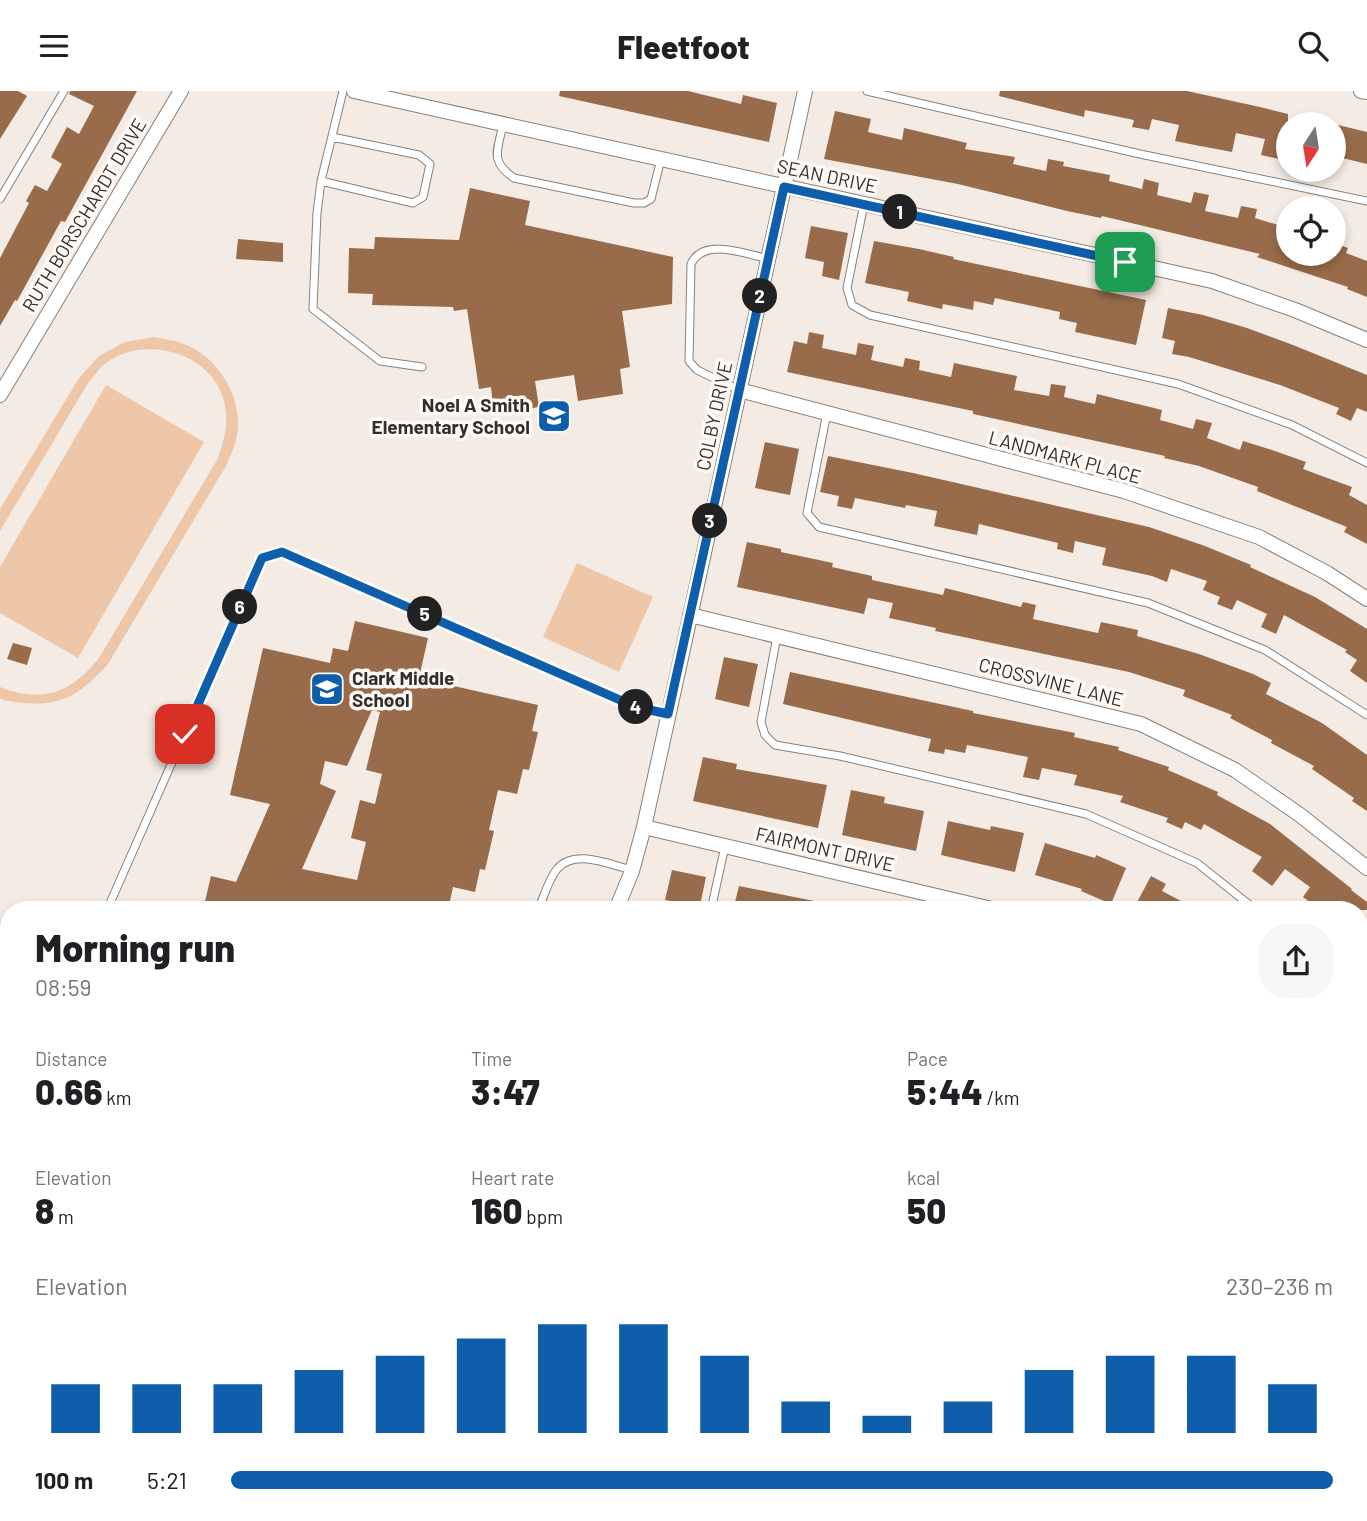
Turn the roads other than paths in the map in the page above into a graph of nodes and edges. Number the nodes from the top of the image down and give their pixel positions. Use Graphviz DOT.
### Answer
graph roads {
  1 [pos="64,91"];
  2 [pos="181,91"];
  3 [pos="343,91"];
  4 [pos="354,91"];
  5 [pos="805,91"];
  6 [pos="867,91"];
  7 [pos="1361,91"];
  8 [pos="1367,92"];
  9 [pos="503,124"];
  10 [pos="332,137"];
  11 [pos="661,159"];
  12 [pos="321,181"];
  13 [pos="784,187"];
  14 [pos="0,199"];
  15 [pos="1367,201"];
  16 [pos="864,204"];
  17 [pos="768,259"];
  18 [pos="1367,340"];
  19 [pos="422,367"];
  20 [pos="739,390"];
  21 [pos="0,395"];
  22 [pos="827,413"];
  23 [pos="1367,463"];
  24 [pos="1367,599"];
  25 [pos="690,615"];
  26 [pos="777,636"];
  27 [pos="668,714"];
  28 [pos="1367,715"];
  29 [pos="644,827"];
  30 [pos="724,846"];
  31 [pos="1367,869"];
  32 [pos="632,871"];
  33 [pos="111,901"];
  34 [pos="542,901"];
  35 [pos="620,901"];
  36 [pos="713,901"];
  37 [pos="958,901"];
  38 [pos="1245,901"];
  1 -- 14 [label="lane"];
  2 -- 21 [label="street, RUTH BORSCHARDT DRIVE"];
  3 -- 10 [label="lane"];
  4 -- 9 [label="street, SEAN DRIVE"];
  5 -- 13 [label="street, COLBY DRIVE"];
  6 -- 15 [label="lane"];
  7 -- 8 [label="street"];
  9 -- 11 [label="street, SEAN DRIVE"];
  9 -- 11 [label="lane"];
  10 -- 12 [label="lane"];
  10 -- 12 [label="lane"];
  11 -- 13 [label="street, SEAN DRIVE"];
  12 -- 19 [label="lane"];
  13 -- 16 [label="street, SEAN DRIVE"];
  13 -- 17 [label="street, COLBY DRIVE"];
  16 -- 18 [label="street, SEAN DRIVE"];
  16 -- 23 [label="lane"];
  17 -- 20 [label="street, COLBY DRIVE"];
  17 -- 20 [label="lane"];
  20 -- 22 [label="street, LANDMARK PLACE"];
  20 -- 25 [label="street, COLBY DRIVE"];
  22 -- 24 [label="street, LANDMARK PLACE"];
  22 -- 28 [label="lane"];
  25 -- 26 [label="street, CROSSVINE LANE"];
  25 -- 27 [label="street, COLBY DRIVE"];
  26 -- 31 [label="street, CROSSVINE LANE"];
  26 -- 38 [label="lane"];
  27 -- 29 [label="street, COLBY DRIVE"];
  27 -- 33 [label="lane"];
  29 -- 30 [label="street, FAIRMONT DRIVE"];
  29 -- 32 [label="street, COLBY DRIVE"];
  30 -- 36 [label="lane"];
  30 -- 37 [label="street, FAIRMONT DRIVE"];
  32 -- 34 [label="lane"];
  32 -- 35 [label="street, COLBY DRIVE"];
}
